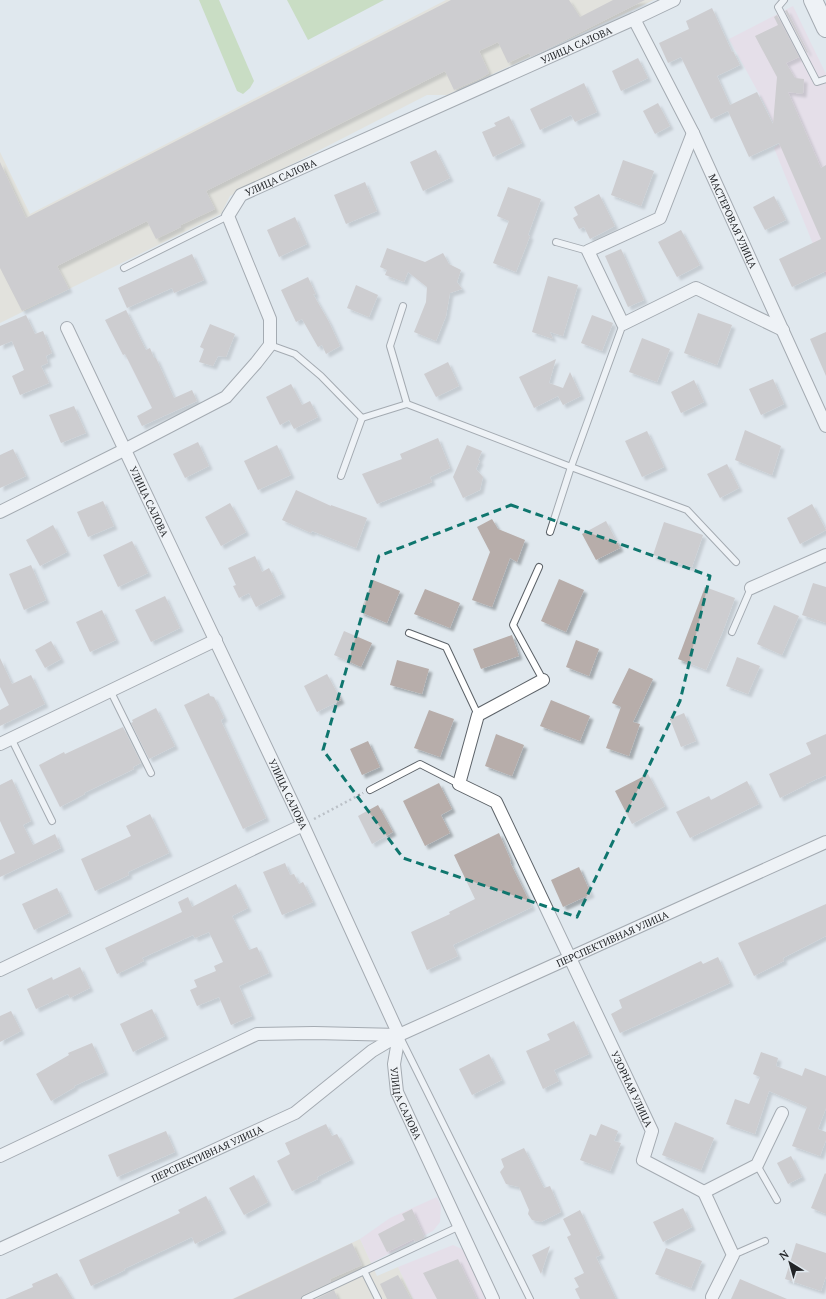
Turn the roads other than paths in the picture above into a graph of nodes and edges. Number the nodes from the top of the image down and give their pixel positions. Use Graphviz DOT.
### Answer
graph roads {
  1 [pos="674,0"];
  2 [pos="784,0"];
  3 [pos="813,0"];
  4 [pos="634,19"];
  5 [pos="826,28"];
  6 [pos="826,79"];
  7 [pos="693,133"];
  8 [pos="228,216"];
  9 [pos="556,242"];
  10 [pos="588,251"];
  11 [pos="124,268"];
  12 [pos="403,306"];
  13 [pos="623,324"];
  14 [pos="67,328"];
  15 [pos="783,330"];
  16 [pos="270,344"];
  17 [pos="407,404"];
  18 [pos="362,418"];
  19 [pos="826,426"];
  20 [pos="126,450"];
  21 [pos="571,468"];
  22 [pos="341,476"];
  23 [pos="0,512"];
  24 [pos="550,532"];
  25 [pos="826,555"];
  26 [pos="736,562"];
  27 [pos="539,567"];
  28 [pos="751,588"];
  29 [pos="732,632"];
  30 [pos="409,633"];
  31 [pos="216,640"];
  32 [pos="543,680"];
  33 [pos="110,690"];
  34 [pos="478,715"];
  35 [pos="12,738"];
  36 [pos="0,744"];
  37 [pos="151,774"];
  38 [pos="459,784"];
  39 [pos="370,790"];
  40 [pos="52,821"];
  41 [pos="303,825"];
  42 [pos="826,842"];
  43 [pos="571,957"];
  44 [pos="1,965"];
  45 [pos="399,1035"];
  46 [pos="782,1113"];
  47 [pos="0,1156"];
  48 [pos="757,1166"];
  49 [pos="704,1192"];
  50 [pos="777,1200"];
  51 [pos="460,1226"];
  52 [pos="765,1241"];
  53 [pos="0,1249"];
  54 [pos="733,1255"];
  55 [pos="364,1271"];
  56 [pos="712,1297"];
  57 [pos="305,1299"];
  58 [pos="378,1299"];
  59 [pos="493,1299"];
  60 [pos="530,1299"];
  1 -- 4 [label="street, УЛИЦА САЛОВА"];
  2 -- 6 [label="lane"];
  3 -- 5 [label="main road"];
  4 -- 7 [label="street, МАСТЕРОВАЯ УЛИЦА"];
  4 -- 8 [label="street, УЛИЦА САЛОВА"];
  7 -- 10 [label="street"];
  7 -- 15 [label="street, МАСТЕРОВАЯ УЛИЦА"];
  8 -- 11 [label="lane"];
  8 -- 16 [label="street"];
  9 -- 10 [label="lane"];
  10 -- 13 [label="street"];
  12 -- 17 [label="lane"];
  13 -- 15 [label="street"];
  13 -- 21 [label="lane"];
  14 -- 20 [label="street, УЛИЦА САЛОВА"];
  15 -- 19 [label="street, МАСТЕРОВАЯ УЛИЦА"];
  16 -- 18 [label="lane"];
  16 -- 20 [label="street"];
  17 -- 18 [label="lane"];
  17 -- 21 [label="lane"];
  18 -- 22 [label="lane"];
  20 -- 23 [label="street"];
  20 -- 31 [label="street, УЛИЦА САЛОВА"];
  21 -- 24 [label="lane"];
  21 -- 26 [label="lane"];
  25 -- 28 [label="street"];
  27 -- 32 [label="lane"];
  28 -- 29 [label="lane"];
  30 -- 34 [label="lane"];
  31 -- 33 [label="street"];
  31 -- 41 [label="street, УЛИЦА САЛОВА"];
  32 -- 34 [label="street"];
  33 -- 35 [label="street"];
  33 -- 37 [label="lane"];
  34 -- 38 [label="street"];
  35 -- 36 [label="street"];
  35 -- 40 [label="lane"];
  38 -- 39 [label="lane"];
  38 -- 43 [label="street"];
  41 -- 44 [label="street"];
  41 -- 45 [label="street, УЛИЦА САЛОВА"];
  42 -- 43 [label="street, ПЕРСПЕКТИВНАЯ УЛИЦА"];
  43 -- 45 [label="street, ПЕРСПЕКТИВНАЯ УЛИЦА"];
  43 -- 49 [label="street, УЗОРНАЯ УЛИЦА"];
  45 -- 47 [label="street, ПЕРСПЕКТИВНАЯ УЛИЦА"];
  45 -- 51 [label="street, УЛИЦА САЛОВА"];
  45 -- 53 [label="street, ПЕРСПЕКТИВНАЯ УЛИЦА"];
  45 -- 60 [label="lane"];
  46 -- 48 [label="street"];
  48 -- 49 [label="street"];
  48 -- 50 [label="lane"];
  49 -- 54 [label="street"];
  51 -- 55 [label="lane"];
  51 -- 59 [label="street, УЛИЦА САЛОВА"];
  52 -- 54 [label="lane"];
  54 -- 56 [label="street"];
  55 -- 57 [label="lane"];
  55 -- 58 [label="lane"];
}
